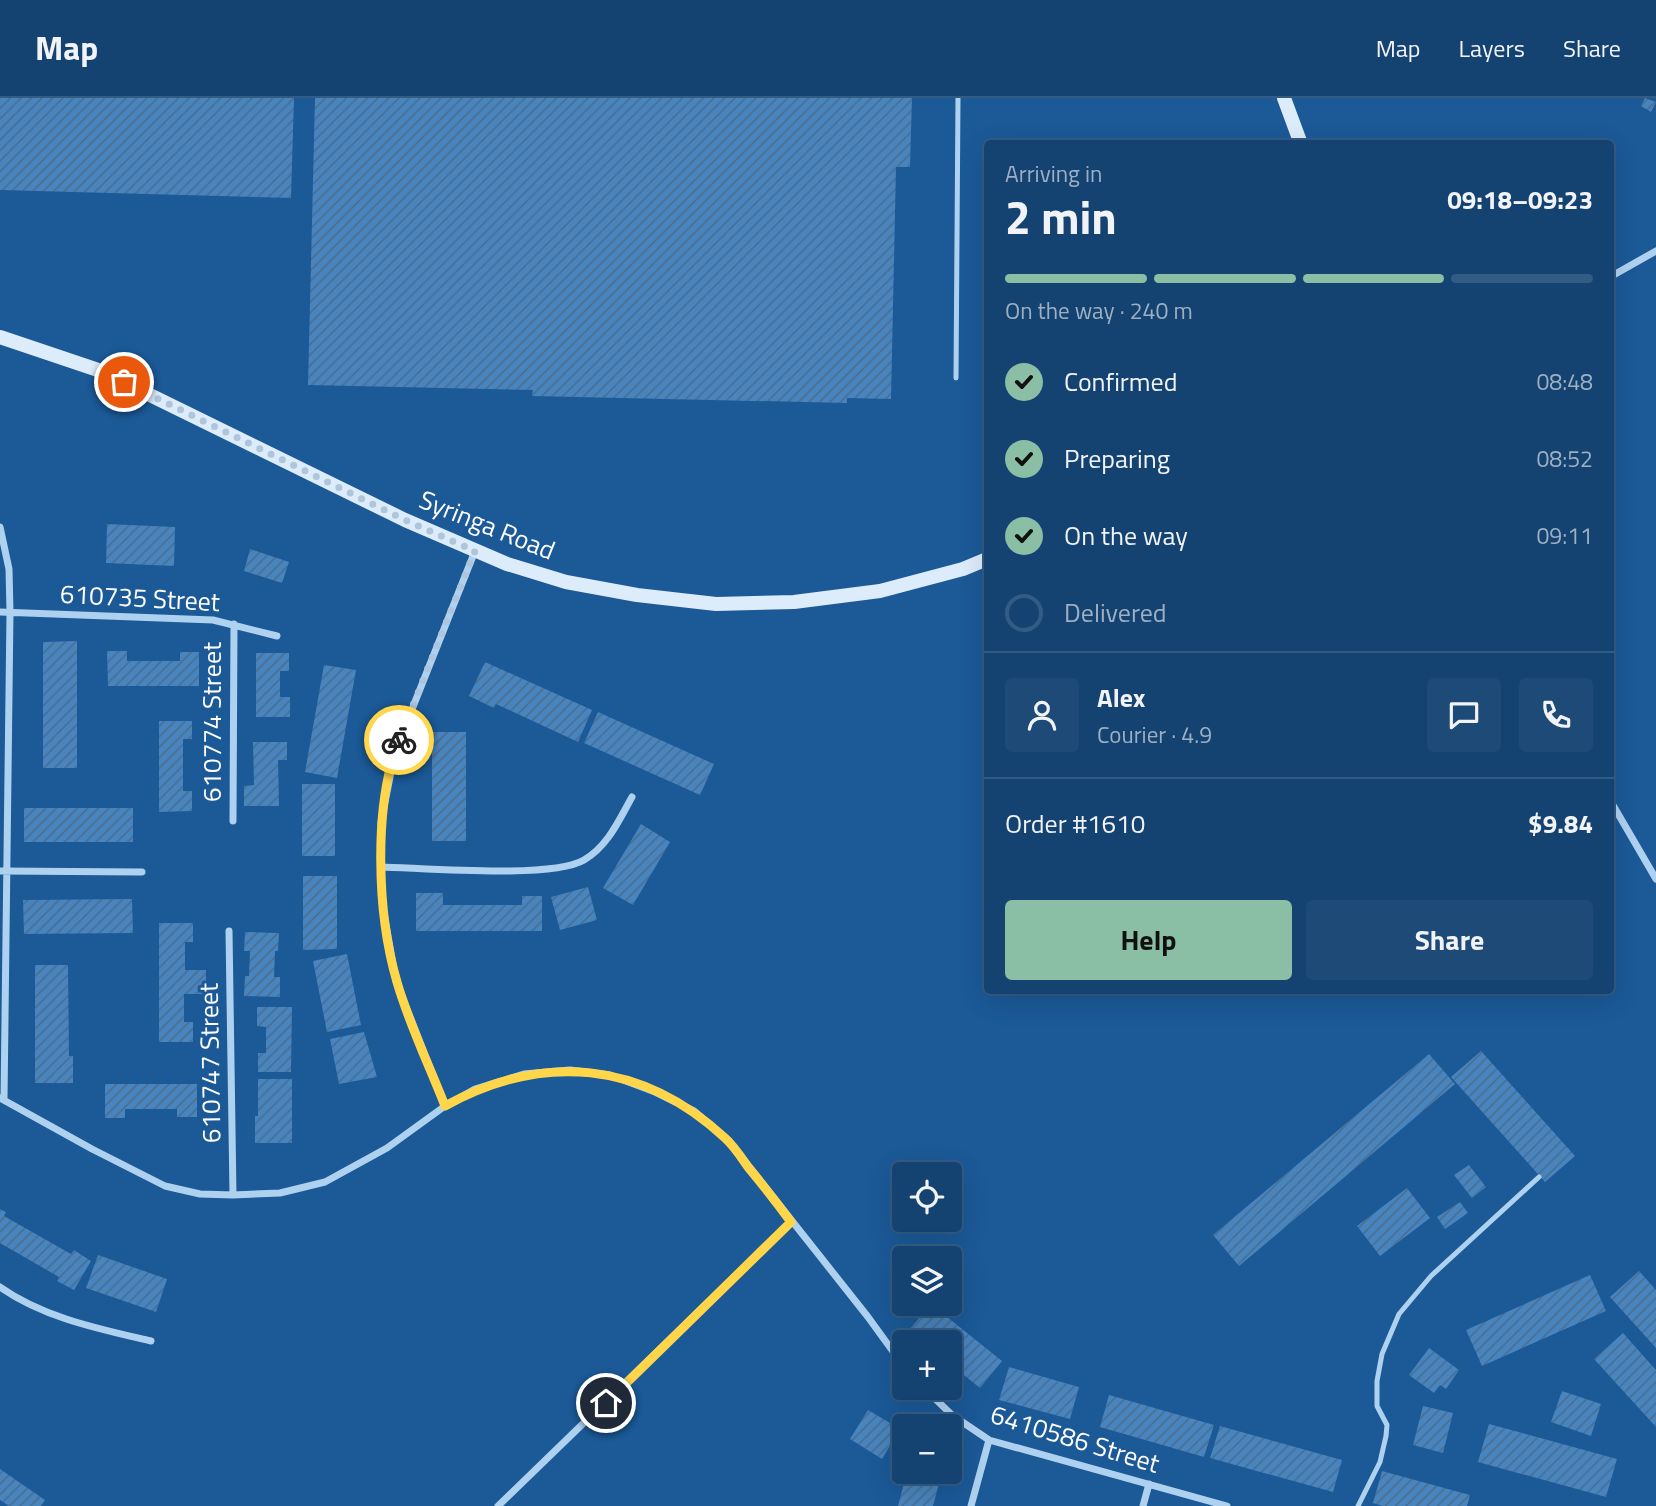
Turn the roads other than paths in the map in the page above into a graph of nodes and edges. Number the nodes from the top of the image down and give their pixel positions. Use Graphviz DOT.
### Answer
graph roads {
  1 [pos="958,98"];
  2 [pos="1284,98"];
  3 [pos="1300,140"];
  4 [pos="1656,251"];
  5 [pos="1614,275"];
  6 [pos="0,337"];
  7 [pos="956,378"];
  8 [pos="0,527"];
  9 [pos="475,551"];
  10 [pos="984,560"];
  11 [pos="0,612"];
  12 [pos="10,612"];
  13 [pos="234,624"];
  14 [pos="277,636"];
  15 [pos="632,797"];
  16 [pos="1614,807"];
  17 [pos="233,821"];
  18 [pos="381,867"];
  19 [pos="3,871"];
  20 [pos="142,872"];
  21 [pos="1656,879"];
  22 [pos="229,931"];
  23 [pos="2,1099"];
  24 [pos="445,1106"];
  25 [pos="1539,1177"];
  26 [pos="233,1195"];
  27 [pos="791,1222"];
  28 [pos="0,1287"];
  29 [pos="151,1341"];
  30 [pos="892,1350"];
  31 [pos="936,1400"];
  32 [pos="989,1440"];
  33 [pos="1149,1484"];
  34 [pos="498,1506"];
  35 [pos="971,1506"];
  36 [pos="1143,1506"];
  37 [pos="1227,1506"];
  38 [pos="1358,1506"];
  1 -- 7 [label="lane"];
  2 -- 3 [label="street"];
  4 -- 5 [label="street"];
  6 -- 9 [label="street, Syringa Road"];
  8 -- 12 [label="street"];
  9 -- 10 [label="street, Syringa Road"];
  9 -- 18 [label="street"];
  11 -- 12 [label="street, 610735 Street"];
  12 -- 13 [label="street, 610735 Street"];
  12 -- 19 [label="street"];
  13 -- 14 [label="street, 610735 Street"];
  13 -- 17 [label="street, 610774 Street"];
  15 -- 18 [label="street"];
  16 -- 21 [label="street"];
  18 -- 24 [label="street"];
  19 -- 20 [label="street"];
  19 -- 23 [label="street"];
  22 -- 26 [label="street, 610747 Street"];
  23 -- 26 [label="street"];
  24 -- 26 [label="street"];
  24 -- 27 [label="street"];
  25 -- 38 [label="lane"];
  27 -- 30 [label="street"];
  27 -- 34 [label="street"];
  28 -- 29 [label="street"];
  31 -- 32 [label="street, 6410586 Street"];
  32 -- 33 [label="street, 6410586 Street"];
  32 -- 35 [label="street"];
  33 -- 36 [label="street"];
  33 -- 37 [label="street, 6410586 Street"];
}
